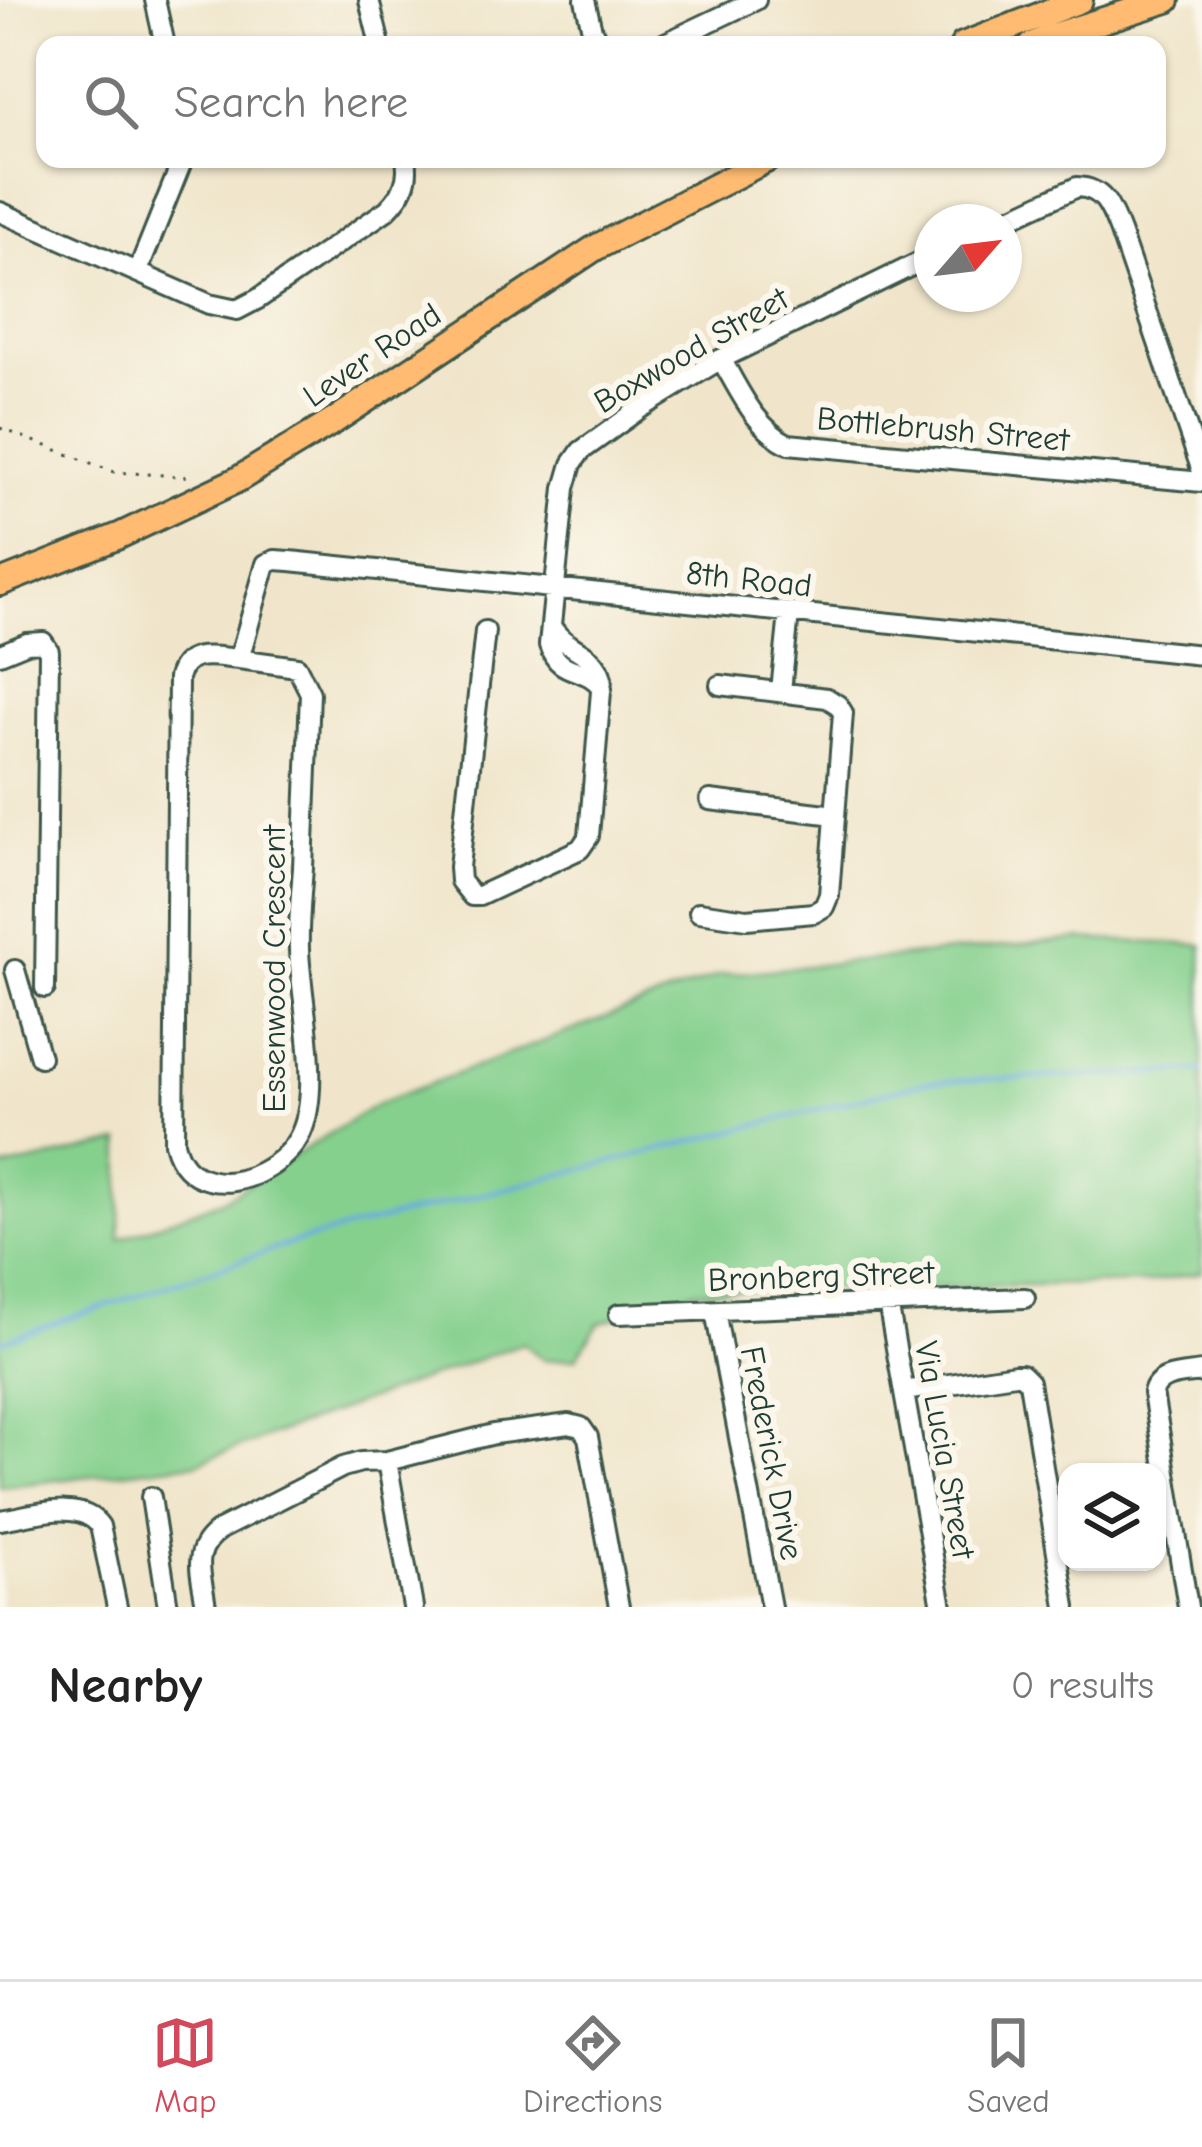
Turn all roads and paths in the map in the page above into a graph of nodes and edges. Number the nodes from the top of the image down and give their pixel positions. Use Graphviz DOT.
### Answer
graph roads {
  1 [pos="154,0"];
  2 [pos="369,0"];
  3 [pos="585,0"];
  4 [pos="756,0"];
  5 [pos="1080,0"];
  6 [pos="1167,0"];
  7 [pos="1041,24"];
  8 [pos="163,36"];
  9 [pos="378,36"];
  10 [pos="595,36"];
  11 [pos="680,36"];
  12 [pos="997,36"];
  13 [pos="179,168"];
  14 [pos="406,168"];
  15 [pos="723,168"];
  16 [pos="751,168"];
  17 [pos="0,212"];
  18 [pos="1022,212"];
  19 [pos="914,265"];
  20 [pos="138,272"];
  21 [pos="722,359"];
  22 [pos="0,428"];
  23 [pos="1202,471"];
  24 [pos="225,479"];
  25 [pos="1202,482"];
  26 [pos="0,568"];
  27 [pos="0,583"];
  28 [pos="555,587"];
  29 [pos="789,614"];
  30 [pos="485,631"];
  31 [pos="0,654"];
  32 [pos="1202,655"];
  33 [pos="239,659"];
  34 [pos="720,685"];
  35 [pos="781,691"];
  36 [pos="710,800"];
  37 [pos="835,815"];
  38 [pos="699,912"];
  39 [pos="47,961"];
  40 [pos="8,969"];
  41 [pos="46,988"];
  42 [pos="40,1057"];
  43 [pos="1025,1298"];
  44 [pos="888,1303"];
  45 [pos="715,1311"];
  46 [pos="619,1314"];
  47 [pos="1202,1372"];
  48 [pos="904,1391"];
  49 [pos="387,1461"];
  50 [pos="151,1497"];
  51 [pos="0,1520"];
  52 [pos="117,1607"];
  53 [pos="168,1607"];
  54 [pos="206,1607"];
  55 [pos="413,1607"];
  56 [pos="619,1607"];
  57 [pos="770,1607"];
  58 [pos="942,1607"];
  59 [pos="1066,1607"];
  60 [pos="1188,1607"];
  1 -- 8 [label="street"];
  2 -- 9 [label="street"];
  3 -- 10 [label="street"];
  4 -- 11 [label="street"];
  5 -- 7 [label="main road"];
  6 -- 7 [label="main road"];
  7 -- 12 [label="main road"];
  13 -- 20 [label="street"];
  14 -- 20 [label="street"];
  15 -- 24 [label="main road, Lever Road"];
  16 -- 27 [label="main road, Lever Road"];
  17 -- 20 [label="street"];
  18 -- 23 [label="street"];
  19 -- 21 [label="street, Boxwood Street"];
  21 -- 25 [label="street, Bottlebrush Street"];
  21 -- 28 [label="street, Boxwood Street"];
  22 -- 24 [label="path"];
  24 -- 26 [label="main road, Lever Road"];
  28 -- 29 [label="street, 8th Road"];
  28 -- 30 [label="street, Boxwood Street"];
  28 -- 33 [label="street, 8th Road"];
  29 -- 32 [label="street, 8th Road"];
  29 -- 35 [label="street"];
  31 -- 39 [label="street"];
  33 -- 33 [label="street, Essenwood Crescent"];
  34 -- 35 [label="street"];
  35 -- 37 [label="street"];
  36 -- 37 [label="street"];
  37 -- 38 [label="street"];
  39 -- 40 [label="street"];
  39 -- 41 [label="street"];
  40 -- 42 [label="street"];
  43 -- 44 [label="street, Bronberg Street"];
  44 -- 45 [label="street, Bronberg Street"];
  44 -- 48 [label="street, Via Lucia Street"];
  45 -- 46 [label="street, Bronberg Street"];
  45 -- 57 [label="street, Frederick Drive"];
  47 -- 60 [label="street"];
  48 -- 58 [label="street, Via Lucia Street"];
  48 -- 59 [label="street"];
  49 -- 54 [label="street"];
  49 -- 55 [label="street"];
  49 -- 56 [label="street"];
  50 -- 53 [label="street"];
  51 -- 52 [label="street"];
}
